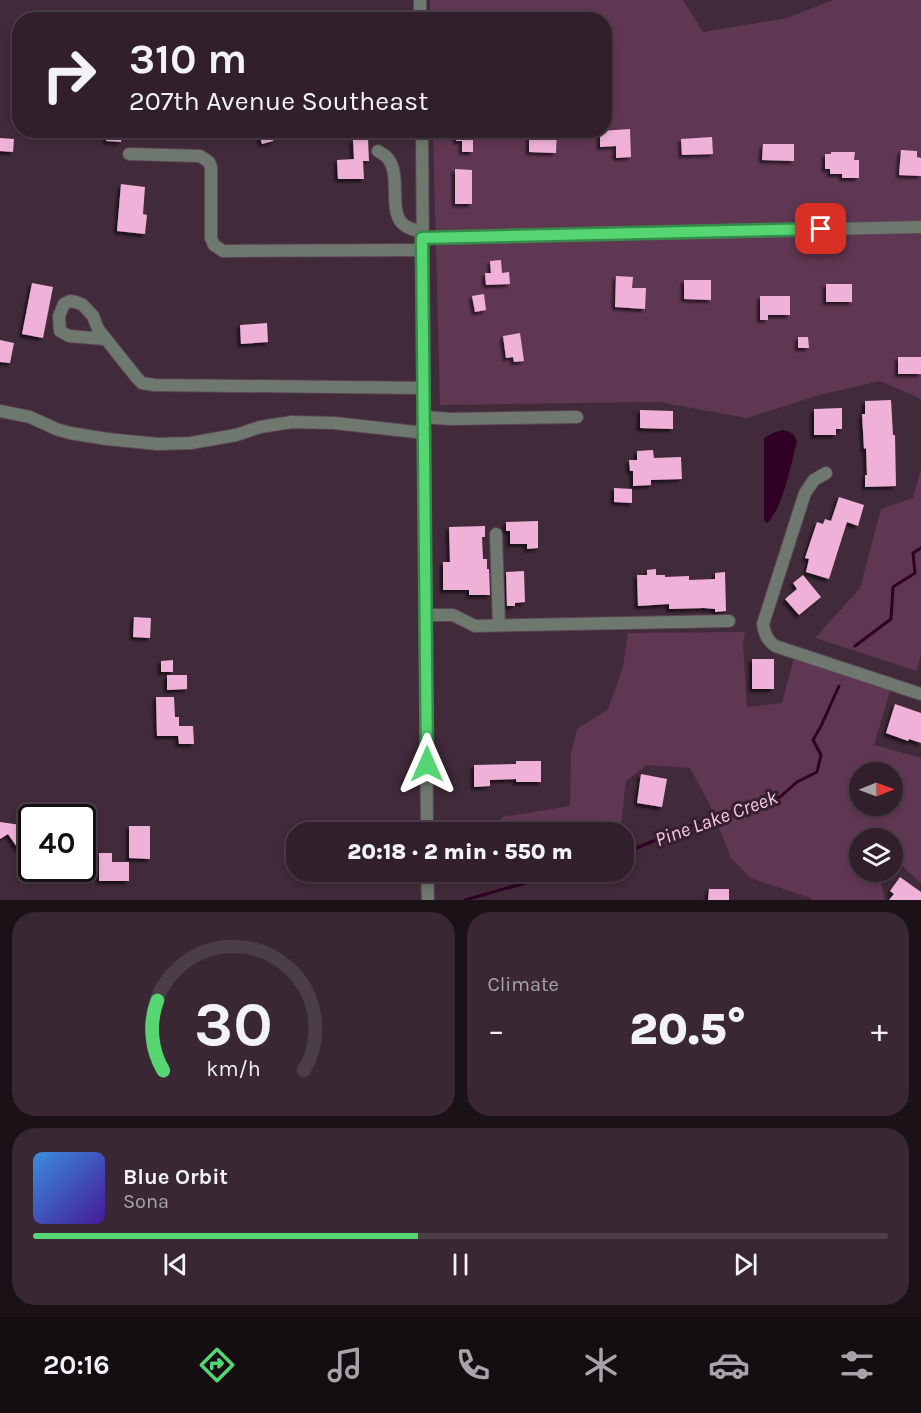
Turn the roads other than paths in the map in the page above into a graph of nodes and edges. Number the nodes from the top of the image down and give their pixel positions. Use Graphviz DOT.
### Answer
graph roads {
  1 [pos="422,138"];
  2 [pos="378,151"];
  3 [pos="129,154"];
  4 [pos="921,227"];
  5 [pos="422,240"];
  6 [pos="105,339"];
  7 [pos="424,388"];
  8 [pos="0,411"];
  9 [pos="425,417"];
  10 [pos="577,417"];
  11 [pos="425,433"];
  12 [pos="826,473"];
  13 [pos="496,534"];
  14 [pos="426,615"];
  15 [pos="729,621"];
  16 [pos="499,625"];
  17 [pos="921,694"];
  18 [pos="427,822"];
  19 [pos="428,882"];
  20 [pos="428,900"];
  1 -- 5 [label="street"];
  2 -- 5 [label="street"];
  3 -- 5 [label="street"];
  4 -- 5 [label="street"];
  5 -- 7 [label="street"];
  6 -- 7 [label="street"];
  7 -- 9 [label="street"];
  8 -- 11 [label="street"];
  9 -- 10 [label="street"];
  9 -- 11 [label="street"];
  11 -- 14 [label="street"];
  12 -- 17 [label="street"];
  13 -- 16 [label="street"];
  14 -- 16 [label="street"];
  14 -- 18 [label="street"];
  15 -- 16 [label="street"];
  19 -- 20 [label="street"];
}
